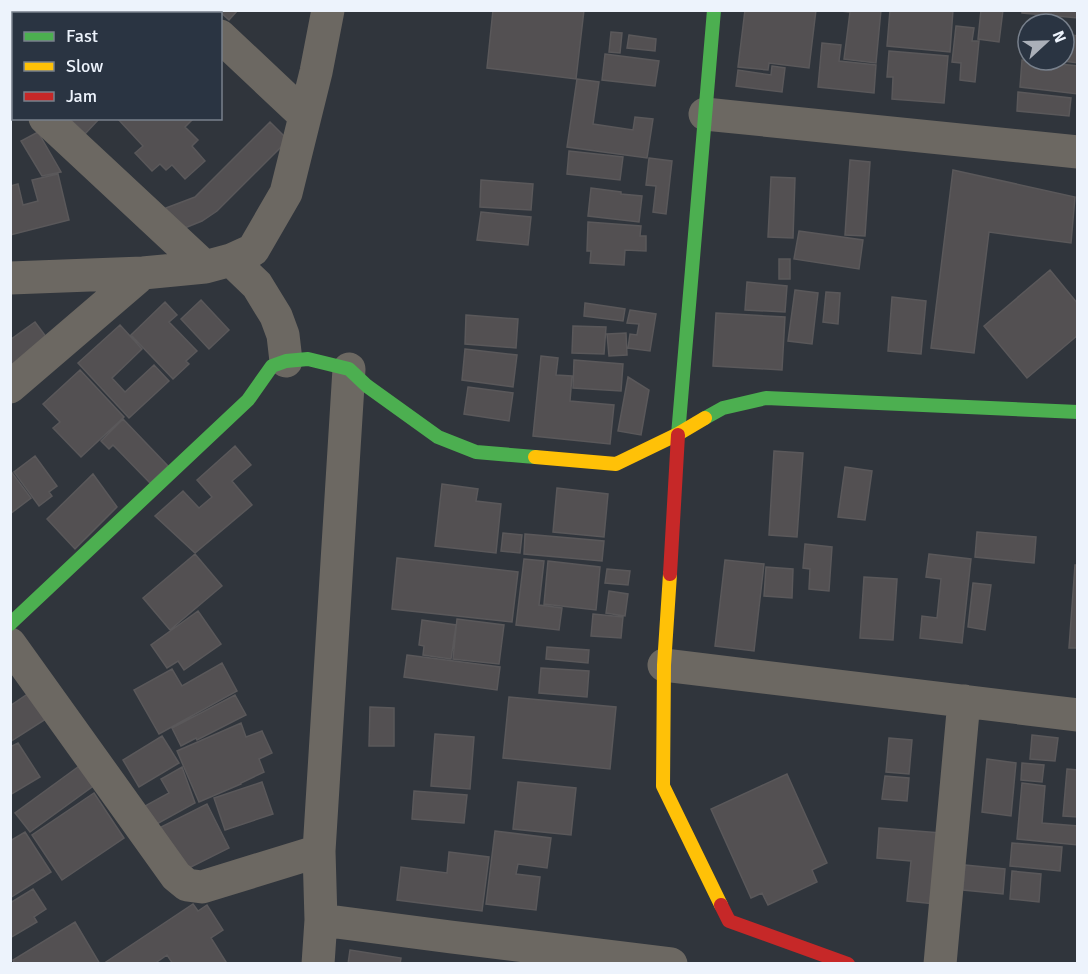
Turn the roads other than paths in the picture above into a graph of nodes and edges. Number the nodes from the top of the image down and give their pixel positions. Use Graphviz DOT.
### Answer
graph roads {
  1 [pos="328,10"];
  2 [pos="714,10"];
  3 [pos="222,38"];
  4 [pos="705,114"];
  5 [pos="305,116"];
  6 [pos="47,120"];
  7 [pos="1077,152"];
  8 [pos="218,263"];
  9 [pos="143,273"];
  10 [pos="10,278"];
  11 [pos="286,360"];
  12 [pos="349,369"];
  13 [pos="10,387"];
  14 [pos="1077,412"];
  15 [pos="678,434"];
  16 [pos="10,624"];
  17 [pos="10,644"];
  18 [pos="664,665"];
  19 [pos="964,701"];
  20 [pos="1077,715"];
  21 [pos="318,851"];
  22 [pos="321,920"];
  23 [pos="449,950"];
  24 [pos="318,963"];
  25 [pos="671,963"];
  26 [pos="848,963"];
  27 [pos="940,963"];
  1 -- 5 [label="street"];
  2 -- 4 [label="street"];
  3 -- 5 [label="street"];
  4 -- 7 [label="street"];
  4 -- 15 [label="street"];
  5 -- 8 [label="street"];
  6 -- 8 [label="street"];
  8 -- 9 [label="street"];
  8 -- 11 [label="street"];
  9 -- 10 [label="street"];
  9 -- 13 [label="street"];
  11 -- 12 [label="street"];
  11 -- 16 [label="street"];
  12 -- 15 [label="street"];
  12 -- 21 [label="street"];
  14 -- 15 [label="street"];
  15 -- 18 [label="street"];
  17 -- 21 [label="street"];
  18 -- 19 [label="street"];
  18 -- 26 [label="street"];
  19 -- 20 [label="street"];
  19 -- 27 [label="street"];
  21 -- 22 [label="street"];
  22 -- 23 [label="street"];
  22 -- 24 [label="street"];
  23 -- 25 [label="street"];
}
